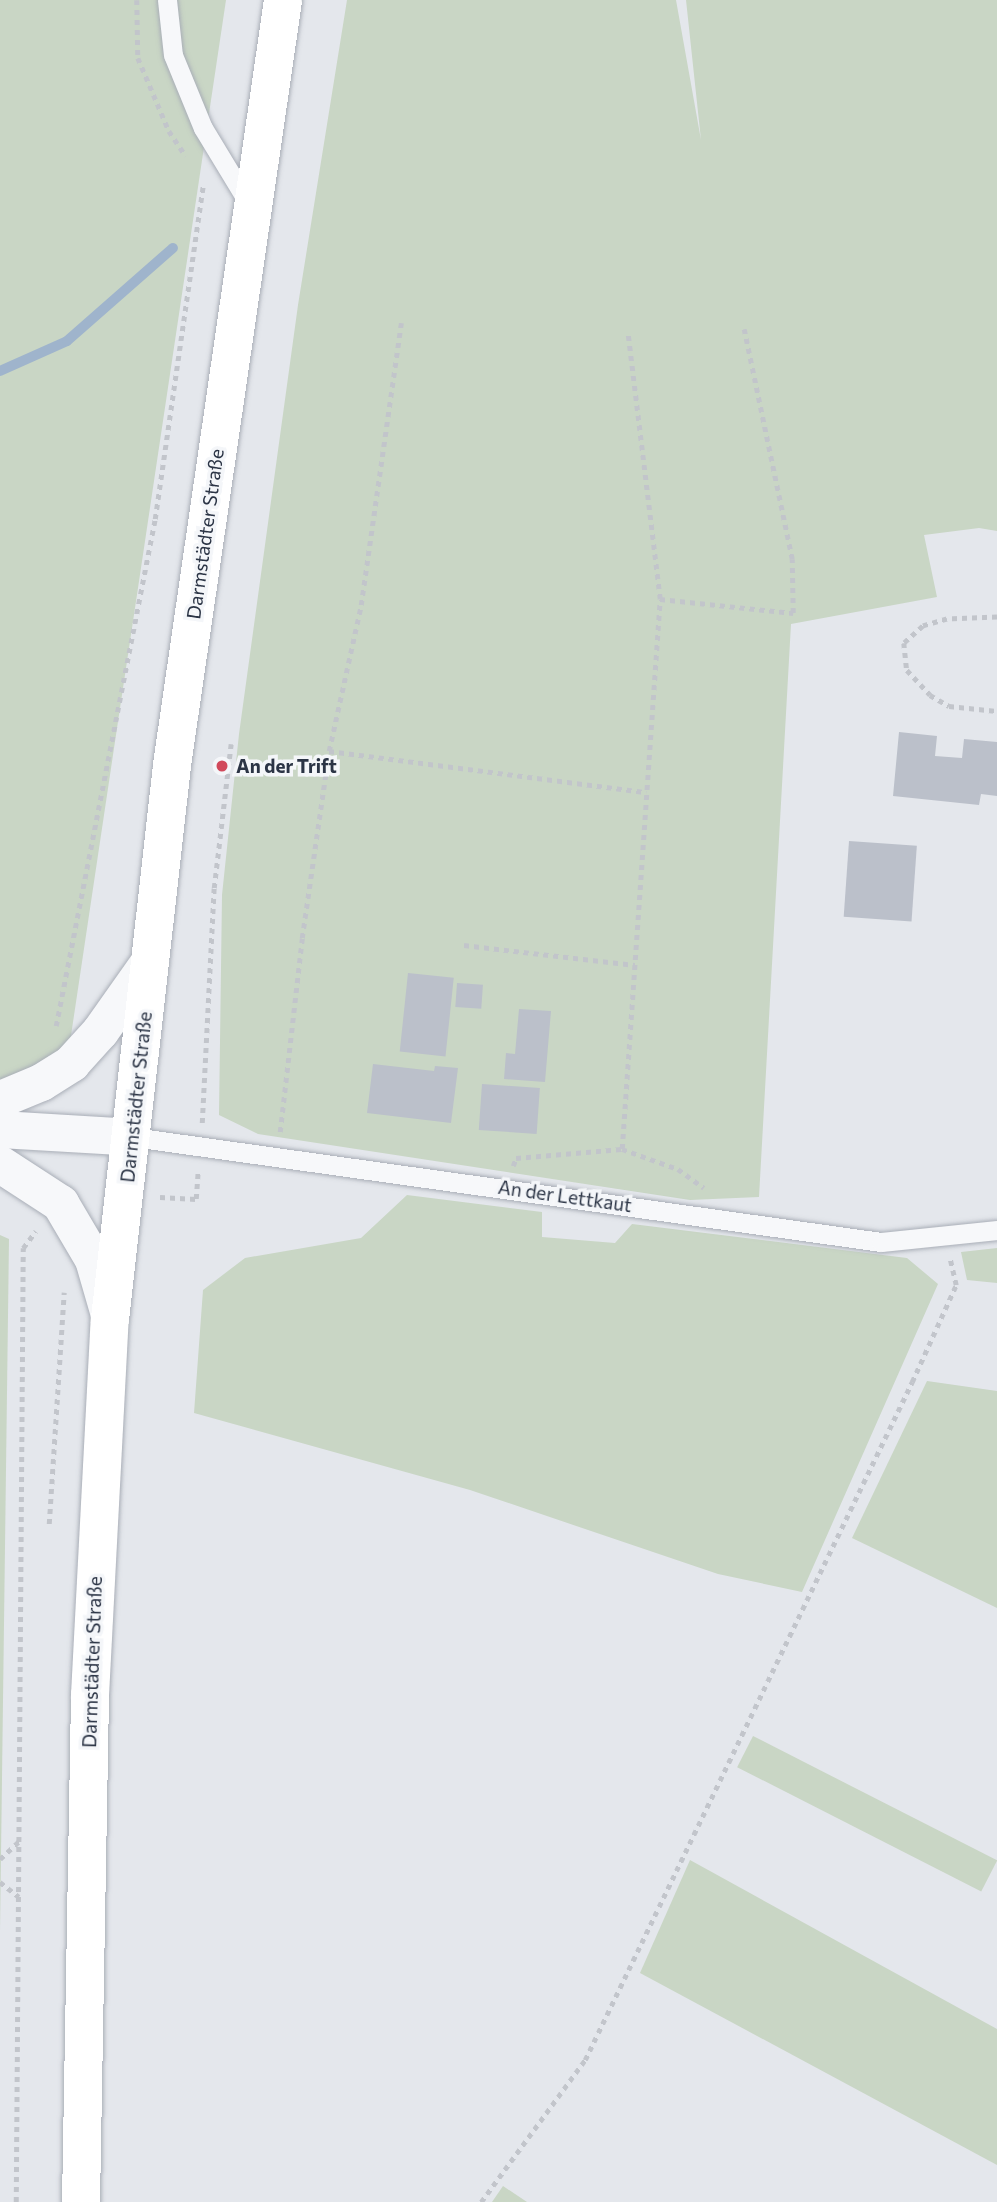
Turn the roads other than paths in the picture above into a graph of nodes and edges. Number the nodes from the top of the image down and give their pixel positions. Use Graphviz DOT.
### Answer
graph roads {
  1 [pos="167,0"];
  2 [pos="283,0"];
  3 [pos="251,206"];
  4 [pos="150,960"];
  5 [pos="0,1099"];
  6 [pos="0,1129"];
  7 [pos="133,1138"];
  8 [pos="0,1164"];
  9 [pos="997,1230"];
  10 [pos="110,1320"];
  11 [pos="81,2202"];
  1 -- 3 [label="lane"];
  2 -- 3 [label="main road, Darmstädter Straße"];
  3 -- 4 [label="main road, Darmstädter Straße"];
  4 -- 5 [label="street"];
  4 -- 7 [label="main road, Darmstädter Straße"];
  6 -- 7 [label="street"];
  7 -- 9 [label="lane, An der Lettkaut"];
  7 -- 10 [label="main road, Darmstädter Straße"];
  8 -- 10 [label="street"];
  10 -- 11 [label="main road, Darmstädter Straße"];
}
